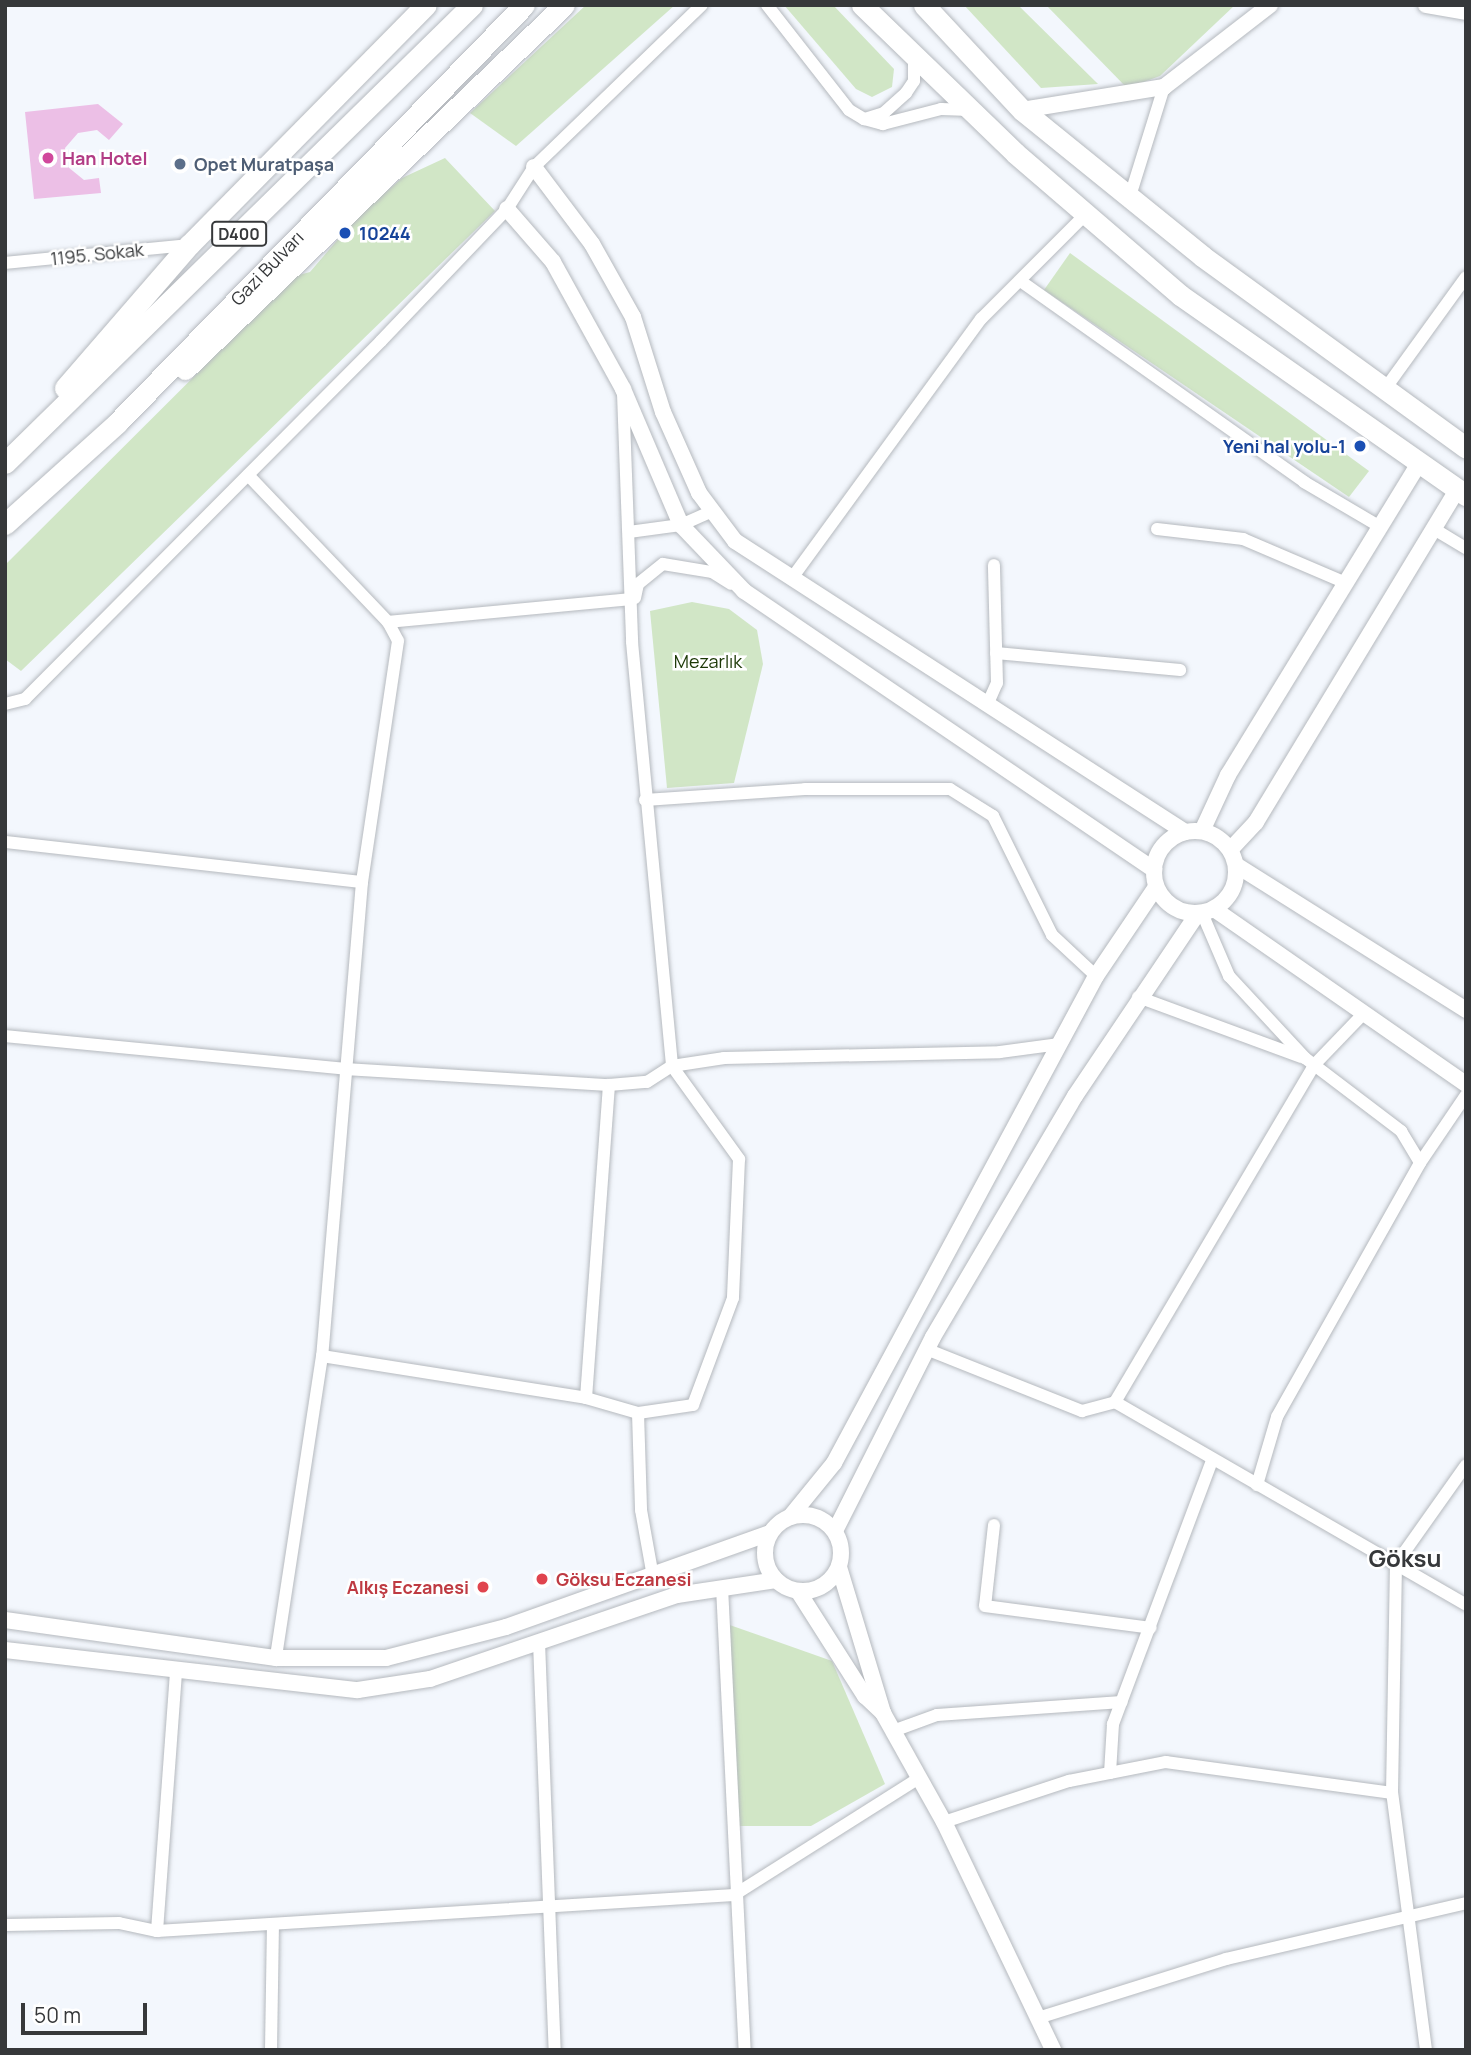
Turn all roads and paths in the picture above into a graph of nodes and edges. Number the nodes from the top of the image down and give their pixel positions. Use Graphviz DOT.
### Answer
graph roads {
  1 [pos="426,5"];
  2 [pos="472,5"];
  3 [pos="524,5"];
  4 [pos="564,5"];
  5 [pos="702,5"];
  6 [pos="767,5"];
  7 [pos="862,5"];
  8 [pos="924,5"];
  9 [pos="1270,5"];
  10 [pos="1426,5"];
  11 [pos="1466,12"];
  12 [pos="914,56"];
  13 [pos="1164,87"];
  14 [pos="970,110"];
  15 [pos="1022,110"];
  16 [pos="864,119"];
  17 [pos="534,167"];
  18 [pos="1131,193"];
  19 [pos="507,209"];
  20 [pos="1086,214"];
  21 [pos="189,245"];
  22 [pos="5,263"];
  23 [pos="1466,277"];
  24 [pos="1022,282"];
  25 [pos="1385,389"];
  26 [pos="622,390"];
  27 [pos="117,423"];
  28 [pos="1466,448"];
  29 [pos="5,456"];
  30 [pos="5,463"];
  31 [pos="1420,463"];
  32 [pos="248,475"];
  33 [pos="1462,492"];
  34 [pos="713,511"];
  35 [pos="5,524"];
  36 [pos="681,525"];
  37 [pos="1377,525"];
  38 [pos="1157,529"];
  39 [pos="1434,529"];
  40 [pos="629,532"];
  41 [pos="1466,548"];
  42 [pos="994,565"];
  43 [pos="792,578"];
  44 [pos="1345,582"];
  45 [pos="744,591"];
  46 [pos="631,599"];
  47 [pos="631,621"];
  48 [pos="388,622"];
  49 [pos="996,653"];
  50 [pos="1180,670"];
  51 [pos="988,703"];
  52 [pos="5,704"];
  53 [pos="645,800"];
  54 [pos="1202,831"];
  55 [pos="1185,832"];
  56 [pos="5,842"];
  57 [pos="1230,849"];
  58 [pos="1236,865"];
  59 [pos="1154,870"];
  60 [pos="362,881"];
  61 [pos="1157,887"];
  62 [pos="1205,912"];
  63 [pos="1096,976"];
  64 [pos="1138,997"];
  65 [pos="1466,1010"];
  66 [pos="1364,1013"];
  67 [pos="5,1036"];
  68 [pos="1059,1044"];
  69 [pos="1309,1062"];
  70 [pos="672,1066"];
  71 [pos="345,1069"];
  72 [pos="1466,1084"];
  73 [pos="609,1085"];
  74 [pos="1466,1095"];
  75 [pos="1420,1163"];
  76 [pos="926,1349"];
  77 [pos="322,1356"];
  78 [pos="586,1398"];
  79 [pos="1115,1402"];
  80 [pos="638,1413"];
  81 [pos="1212,1460"];
  82 [pos="1466,1465"];
  83 [pos="1256,1485"];
  84 [pos="790,1517"];
  85 [pos="994,1525"];
  86 [pos="835,1531"];
  87 [pos="771,1533"];
  88 [pos="1396,1564"];
  89 [pos="839,1567"];
  90 [pos="652,1571"];
  91 [pos="776,1580"];
  92 [pos="722,1587"];
  93 [pos="798,1591"];
  94 [pos="1466,1605"];
  95 [pos="5,1620"];
  96 [pos="1151,1628"];
  97 [pos="539,1642"];
  98 [pos="5,1650"];
  99 [pos="276,1658"];
  100 [pos="176,1672"];
  101 [pos="1122,1702"];
  102 [pos="883,1713"];
  103 [pos="893,1731"];
  104 [pos="1110,1773"];
  105 [pos="919,1778"];
  106 [pos="1392,1793"];
  107 [pos="944,1822"];
  108 [pos="734,1895"];
  109 [pos="1466,1903"];
  110 [pos="554,1908"];
  111 [pos="1406,1921"];
  112 [pos="273,1925"];
  113 [pos="5,1926"];
  114 [pos="157,1931"];
  115 [pos="1038,2018"];
  116 [pos="271,2050"];
  117 [pos="555,2050"];
  118 [pos="745,2050"];
  119 [pos="1053,2050"];
  120 [pos="1426,2050"];
  1 -- 21 [label="main road"];
  2 -- 30 [label="main road, D400"];
  3 -- 27 [label="main road, Gazi Bulvarı / D400"];
  4 -- 27 [label="main road"];
  5 -- 17 [label="street"];
  6 -- 16 [label="street"];
  7 -- 12 [label="main road"];
  8 -- 15 [label="main road"];
  9 -- 13 [label="street"];
  10 -- 11 [label="street"];
  12 -- 14 [label="main road"];
  12 -- 16 [label="street"];
  13 -- 15 [label="street"];
  13 -- 18 [label="street"];
  14 -- 16 [label="street"];
  14 -- 20 [label="main road"];
  15 -- 18 [label="main road"];
  17 -- 19 [label="street"];
  17 -- 34 [label="street"];
  18 -- 25 [label="main road"];
  19 -- 26 [label="street"];
  19 -- 32 [label="street"];
  20 -- 24 [label="street"];
  20 -- 31 [label="main road"];
  21 -- 22 [label="street, 1195. Sokak"];
  21 -- 29 [label="main road"];
  23 -- 25 [label="street"];
  24 -- 37 [label="street"];
  24 -- 43 [label="street"];
  25 -- 28 [label="main road"];
  26 -- 36 [label="street"];
  26 -- 40 [label="street"];
  27 -- 35 [label="main road, Gazi Bulvarı / D400"];
  31 -- 33 [label="main road"];
  31 -- 37 [label="street"];
  32 -- 48 [label="street"];
  32 -- 52 [label="street"];
  33 -- 39 [label="street"];
  34 -- 36 [label="street"];
  34 -- 43 [label="street"];
  36 -- 40 [label="street"];
  36 -- 45 [label="street"];
  37 -- 44 [label="street"];
  38 -- 44 [label="street"];
  39 -- 41 [label="street"];
  39 -- 57 [label="street"];
  40 -- 46 [label="street"];
  42 -- 49 [label="street"];
  43 -- 51 [label="street"];
  44 -- 54 [label="street"];
  45 -- 47 [label="street"];
  45 -- 59 [label="street"];
  46 -- 47 [label="street"];
  46 -- 48 [label="street"];
  47 -- 53 [label="street"];
  48 -- 60 [label="street"];
  49 -- 50 [label="street"];
  49 -- 51 [label="street"];
  51 -- 55 [label="street"];
  53 -- 63 [label="street"];
  53 -- 70 [label="street"];
  54 -- 55 [label="street"];
  54 -- 57 [label="street"];
  55 -- 59 [label="street"];
  56 -- 60 [label="street"];
  57 -- 58 [label="street"];
  58 -- 62 [label="street"];
  58 -- 65 [label="street"];
  59 -- 61 [label="street"];
  60 -- 71 [label="street"];
  61 -- 62 [label="street"];
  61 -- 63 [label="street"];
  62 -- 64 [label="street"];
  62 -- 66 [label="street"];
  62 -- 69 [label="street"];
  63 -- 68 [label="street"];
  64 -- 69 [label="street"];
  64 -- 76 [label="street"];
  66 -- 69 [label="street"];
  66 -- 72 [label="street"];
  67 -- 71 [label="street"];
  68 -- 70 [label="street"];
  68 -- 84 [label="street"];
  69 -- 75 [label="street"];
  69 -- 79 [label="street"];
  70 -- 73 [label="street"];
  70 -- 80 [label="street"];
  71 -- 73 [label="street"];
  71 -- 77 [label="street"];
  73 -- 78 [label="street"];
  74 -- 75 [label="street"];
  75 -- 83 [label="street"];
  76 -- 79 [label="street"];
  76 -- 86 [label="street"];
  77 -- 78 [label="street"];
  77 -- 99 [label="street"];
  78 -- 80 [label="street"];
  79 -- 81 [label="street"];
  80 -- 90 [label="street"];
  81 -- 83 [label="street"];
  81 -- 96 [label="street"];
  82 -- 88 [label="street"];
  83 -- 88 [label="street"];
  84 -- 86 [label="street"];
  84 -- 87 [label="street"];
  85 -- 96 [label="street"];
  86 -- 89 [label="street"];
  87 -- 90 [label="street"];
  87 -- 91 [label="street"];
  88 -- 94 [label="street"];
  88 -- 106 [label="street"];
  89 -- 93 [label="street"];
  89 -- 102 [label="street"];
  90 -- 99 [label="street"];
  91 -- 92 [label="street"];
  91 -- 93 [label="street"];
  92 -- 97 [label="street"];
  92 -- 108 [label="street"];
  93 -- 102 [label="street"];
  95 -- 99 [label="street"];
  96 -- 101 [label="street"];
  97 -- 100 [label="street"];
  97 -- 110 [label="street"];
  98 -- 100 [label="street"];
  100 -- 114 [label="street"];
  101 -- 103 [label="street"];
  101 -- 104 [label="street"];
  102 -- 103 [label="street"];
  103 -- 105 [label="street"];
  104 -- 106 [label="street"];
  104 -- 107 [label="street"];
  105 -- 107 [label="street"];
  105 -- 108 [label="street"];
  106 -- 111 [label="street"];
  107 -- 115 [label="street"];
  108 -- 110 [label="street"];
  108 -- 118 [label="street"];
  109 -- 111 [label="street"];
  110 -- 112 [label="street"];
  110 -- 117 [label="street"];
  111 -- 115 [label="street"];
  111 -- 120 [label="street"];
  112 -- 114 [label="street"];
  112 -- 116 [label="street"];
  113 -- 114 [label="street"];
  115 -- 119 [label="street"];
}
